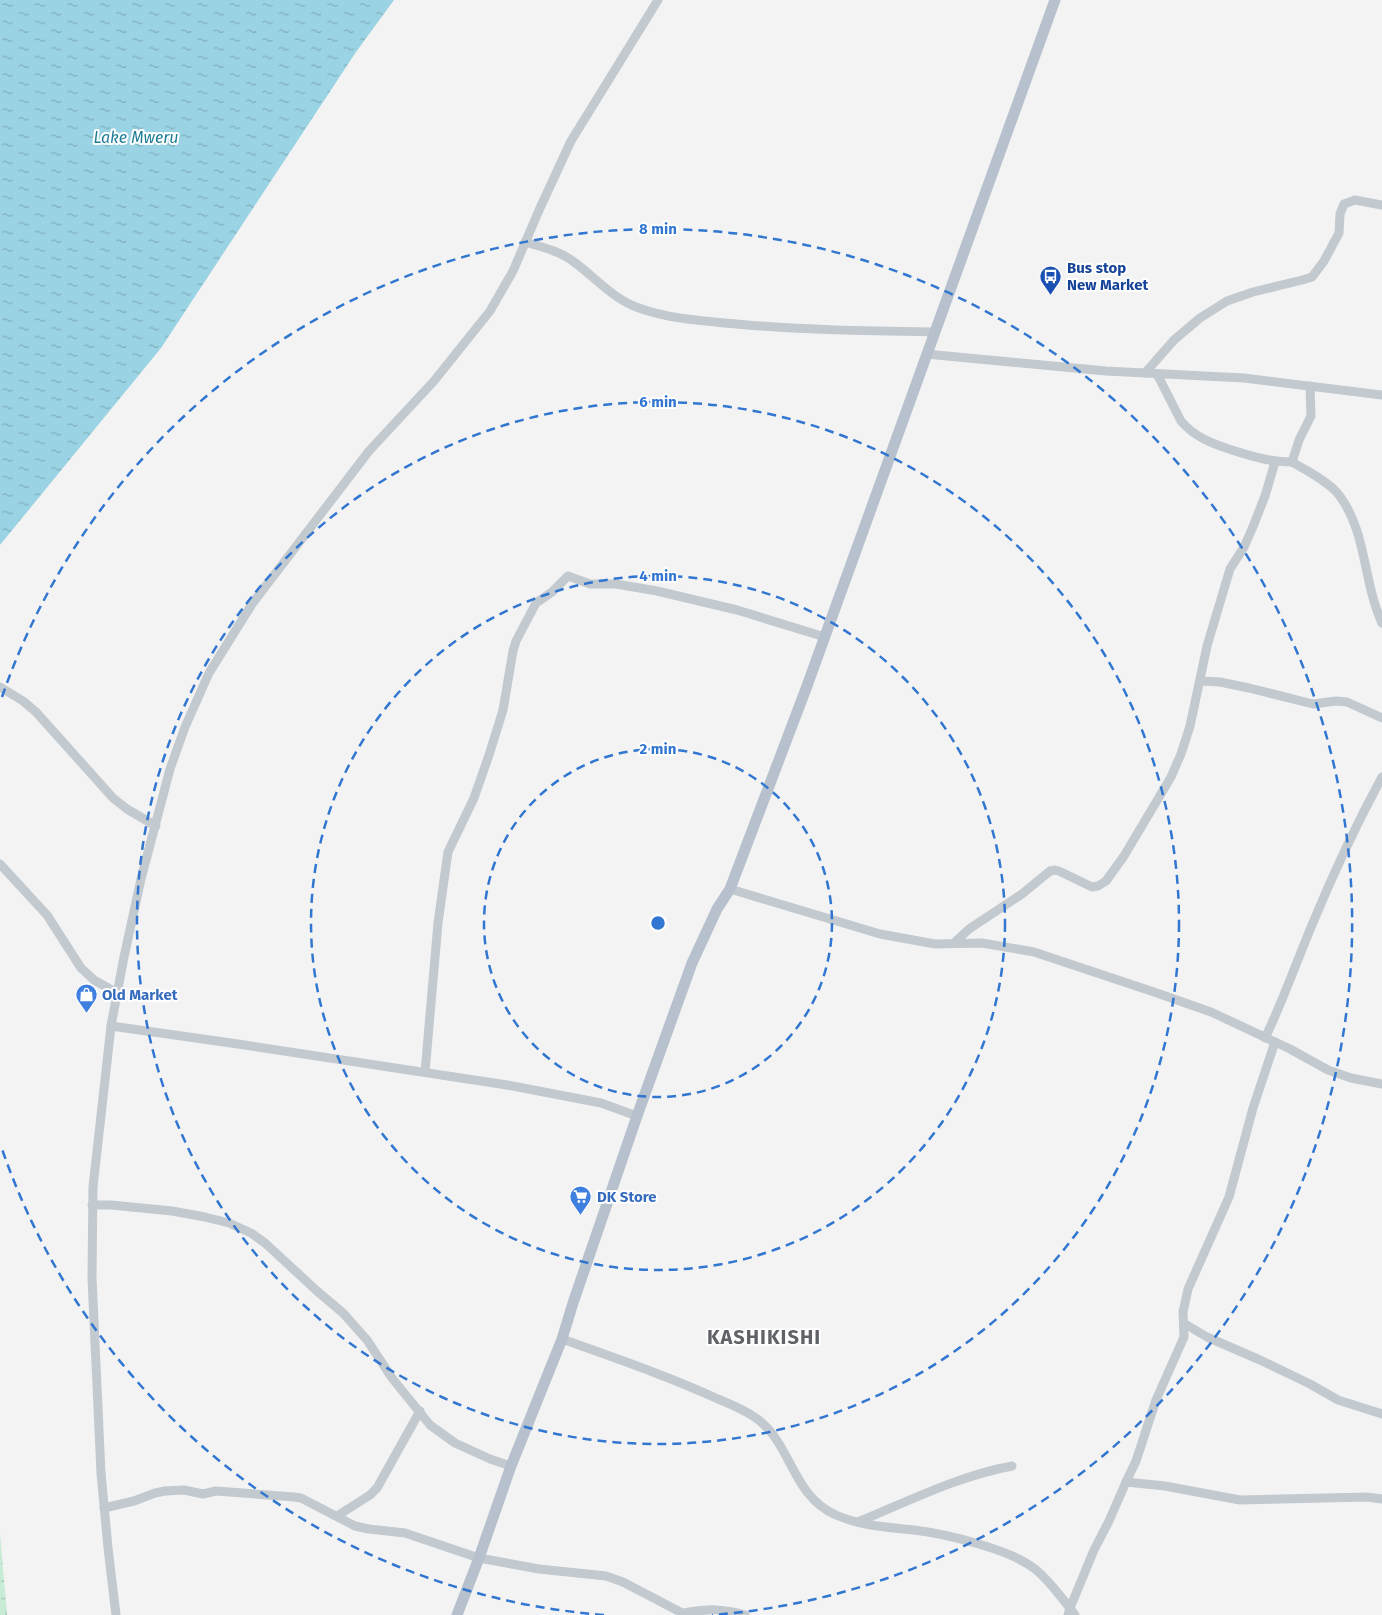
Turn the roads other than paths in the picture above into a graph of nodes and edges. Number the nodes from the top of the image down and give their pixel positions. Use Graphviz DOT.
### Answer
graph roads {
  1 [pos="658,0"];
  2 [pos="1055,0"];
  3 [pos="1382,205"];
  4 [pos="525,242"];
  5 [pos="934,332"];
  6 [pos="926,354"];
  7 [pos="1145,373"];
  8 [pos="1157,374"];
  9 [pos="1310,386"];
  10 [pos="1382,395"];
  11 [pos="1275,462"];
  12 [pos="1292,462"];
  13 [pos="1382,623"];
  14 [pos="825,637"];
  15 [pos="1200,681"];
  16 [pos="0,687"];
  17 [pos="1382,718"];
  18 [pos="1382,776"];
  19 [pos="156,826"];
  20 [pos="0,864"];
  21 [pos="730,889"];
  22 [pos="954,943"];
  23 [pos="118,993"];
  24 [pos="111,1026"];
  25 [pos="1265,1038"];
  26 [pos="1275,1042"];
  27 [pos="425,1072"];
  28 [pos="1382,1084"];
  29 [pos="637,1116"];
  30 [pos="92,1205"];
  31 [pos="1185,1324"];
  32 [pos="562,1339"];
  33 [pos="420,1411"];
  34 [pos="1382,1414"];
  35 [pos="511,1466"];
  36 [pos="1012,1466"];
  37 [pos="1126,1482"];
  38 [pos="1382,1499"];
  39 [pos="104,1508"];
  40 [pos="337,1516"];
  41 [pos="858,1522"];
  42 [pos="479,1558"];
  43 [pos="1071,1613"];
  44 [pos="685,1614"];
  45 [pos="116,1615"];
  46 [pos="458,1615"];
  47 [pos="745,1615"];
  1 -- 4 [label="street"];
  2 -- 5 [label="main road"];
  3 -- 7 [label="street"];
  4 -- 5 [label="street"];
  4 -- 19 [label="street"];
  5 -- 6 [label="main road"];
  6 -- 7 [label="street"];
  6 -- 14 [label="main road"];
  7 -- 8 [label="street"];
  8 -- 9 [label="street"];
  8 -- 11 [label="street"];
  9 -- 10 [label="street"];
  9 -- 12 [label="street"];
  11 -- 12 [label="street"];
  11 -- 15 [label="street"];
  12 -- 13 [label="street"];
  14 -- 21 [label="main road"];
  14 -- 27 [label="street"];
  15 -- 17 [label="street"];
  15 -- 22 [label="street"];
  16 -- 19 [label="street"];
  18 -- 25 [label="street"];
  19 -- 23 [label="street"];
  20 -- 23 [label="street"];
  21 -- 22 [label="street"];
  21 -- 29 [label="main road"];
  22 -- 25 [label="street"];
  23 -- 24 [label="street"];
  24 -- 27 [label="street"];
  24 -- 30 [label="street"];
  25 -- 26 [label="street"];
  26 -- 28 [label="street"];
  26 -- 31 [label="street"];
  27 -- 29 [label="street"];
  29 -- 32 [label="main road"];
  30 -- 33 [label="street"];
  30 -- 39 [label="street"];
  31 -- 34 [label="street"];
  31 -- 37 [label="street"];
  32 -- 35 [label="main road"];
  32 -- 41 [label="street"];
  33 -- 35 [label="street"];
  33 -- 40 [label="street"];
  35 -- 42 [label="main road"];
  36 -- 41 [label="street"];
  37 -- 38 [label="street"];
  37 -- 43 [label="street"];
  39 -- 40 [label="street"];
  39 -- 45 [label="street"];
  40 -- 42 [label="street"];
  41 -- 43 [label="street"];
  42 -- 44 [label="street"];
  42 -- 46 [label="main road"];
  44 -- 47 [label="street"];
}
